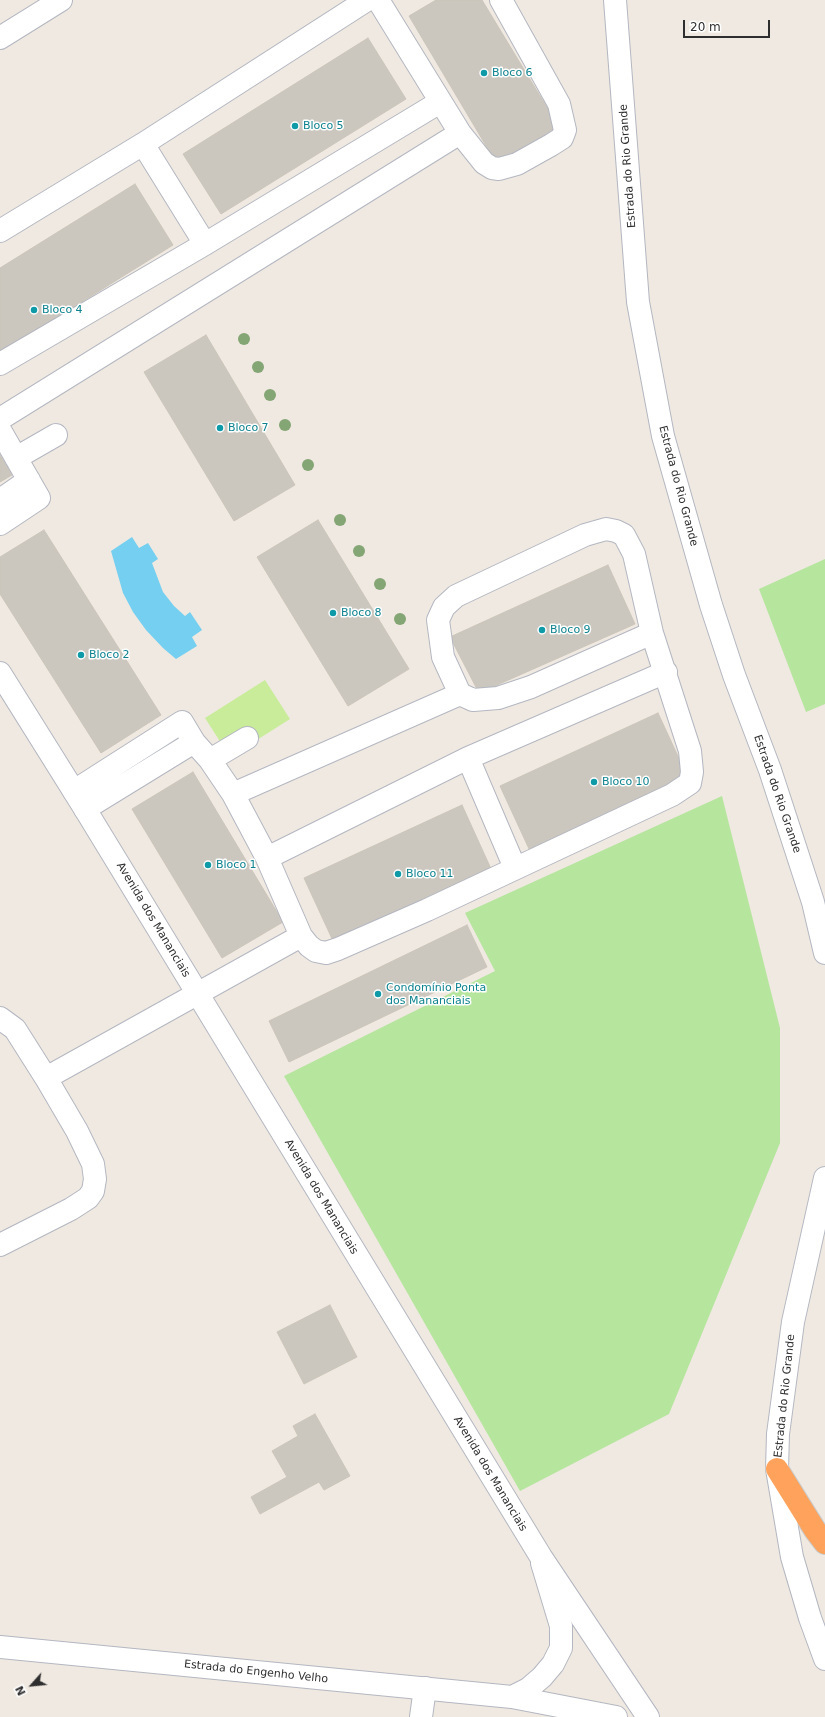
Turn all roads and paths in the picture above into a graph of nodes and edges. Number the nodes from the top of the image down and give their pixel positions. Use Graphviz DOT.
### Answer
graph roads {
  1 [pos="61,0"];
  2 [pos="367,0"];
  3 [pos="378,0"];
  4 [pos="501,0"];
  5 [pos="615,0"];
  6 [pos="0,38"];
  7 [pos="440,102"];
  8 [pos="460,132"];
  9 [pos="143,144"];
  10 [pos="0,231"];
  11 [pos="205,244"];
  12 [pos="0,364"];
  13 [pos="0,419"];
  14 [pos="0,430"];
  15 [pos="56,434"];
  16 [pos="16,458"];
  17 [pos="34,489"];
  18 [pos="0,500"];
  19 [pos="0,524"];
  20 [pos="652,633"];
  21 [pos="666,672"];
  22 [pos="0,673"];
  23 [pos="460,694"];
  24 [pos="247,738"];
  25 [pos="194,742"];
  26 [pos="468,758"];
  27 [pos="210,760"];
  28 [pos="74,791"];
  29 [pos="233,794"];
  30 [pos="85,809"];
  31 [pos="266,858"];
  32 [pos="515,868"];
  33 [pos="301,936"];
  34 [pos="825,954"];
  35 [pos="198,995"];
  36 [pos="0,1018"];
  37 [pos="46,1078"];
  38 [pos="825,1181"];
  39 [pos="0,1245"];
  40 [pos="777,1469"];
  41 [pos="825,1543"];
  42 [pos="541,1557"];
  43 [pos="0,1647"];
  44 [pos="825,1659"];
  45 [pos="425,1688"];
  46 [pos="512,1697"];
  47 [pos="421,1717"];
  48 [pos="616,1717"];
  49 [pos="648,1717"];
  1 -- 6 [label="street"];
  2 -- 9 [label="street"];
  3 -- 7 [label="street"];
  4 -- 8 [label="street"];
  5 -- 34 [label="street, Estrada do Rio Grande"];
  7 -- 8 [label="street"];
  7 -- 11 [label="street"];
  8 -- 13 [label="street"];
  9 -- 10 [label="street"];
  9 -- 11 [label="street"];
  11 -- 12 [label="street"];
  14 -- 16 [label="street"];
  15 -- 16 [label="street"];
  16 -- 17 [label="street"];
  17 -- 18 [label="street"];
  17 -- 19 [label="street"];
  20 -- 21 [label="street"];
  20 -- 23 [label="street"];
  20 -- 23 [label="street"];
  21 -- 26 [label="street"];
  21 -- 32 [label="street"];
  22 -- 28 [label="street, Avenida dos Mananciais"];
  23 -- 29 [label="street"];
  24 -- 27 [label="street"];
  25 -- 27 [label="street"];
  25 -- 28 [label="street"];
  25 -- 30 [label="street"];
  26 -- 31 [label="street"];
  26 -- 32 [label="street"];
  27 -- 29 [label="street"];
  28 -- 30 [label="street, Avenida dos Mananciais"];
  29 -- 31 [label="street"];
  30 -- 35 [label="street, Avenida dos Mananciais"];
  31 -- 33 [label="street"];
  32 -- 33 [label="street"];
  33 -- 35 [label="street"];
  35 -- 37 [label="street"];
  35 -- 42 [label="street, Avenida dos Mananciais"];
  36 -- 37 [label="street"];
  37 -- 39 [label="street"];
  38 -- 40 [label="street, Estrada do Rio Grande"];
  40 -- 41 [label="highway"];
  40 -- 44 [label="street, Estrada do Rio Grande"];
  42 -- 46 [label="street"];
  42 -- 49 [label="street, Avenida dos Mananciais"];
  43 -- 45 [label="street, Estrada do Engenho Velho"];
  45 -- 46 [label="street, Estrada do Engenho Velho"];
  45 -- 47 [label="street"];
  46 -- 48 [label="street, Estrada do Engenho Velho"];
}
